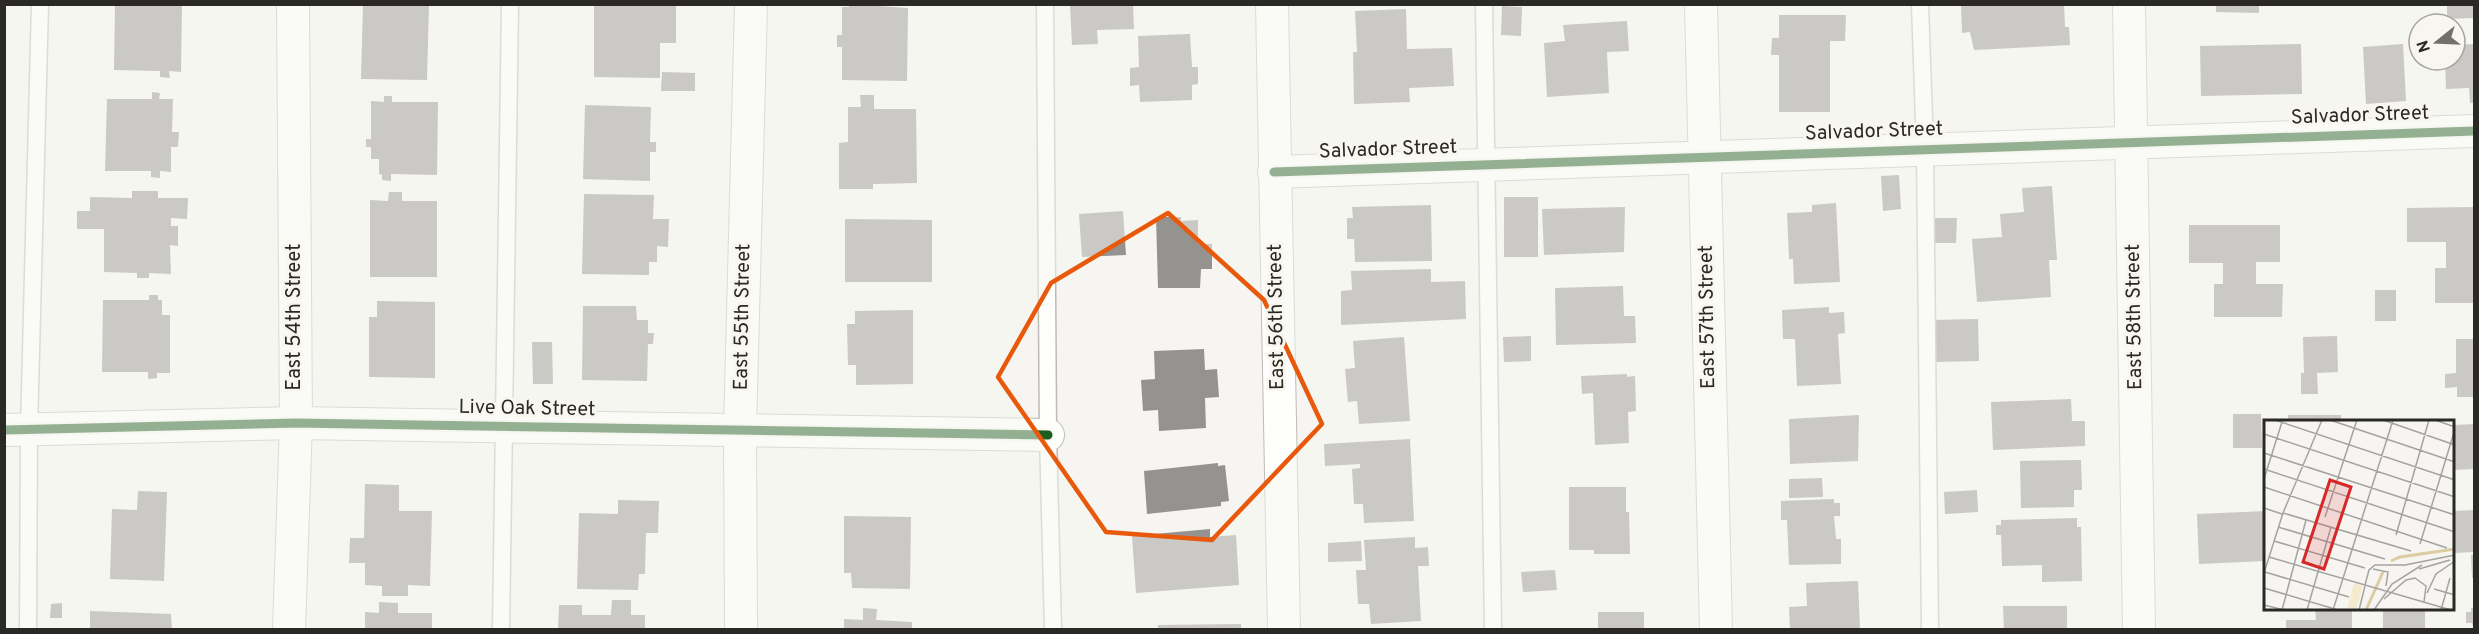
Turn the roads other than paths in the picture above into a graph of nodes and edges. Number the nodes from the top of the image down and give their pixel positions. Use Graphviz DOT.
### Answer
graph roads {
  1 [pos="40,4"];
  2 [pos="293,4"];
  3 [pos="510,4"];
  4 [pos="751,4"];
  5 [pos="1045,4"];
  6 [pos="1272,4"];
  7 [pos="1484,4"];
  8 [pos="1701,4"];
  9 [pos="1920,4"];
  10 [pos="2129,4"];
  11 [pos="2475,131"];
  12 [pos="2132,141"];
  13 [pos="1925,149"];
  14 [pos="1703,156"];
  15 [pos="1488,165"];
  16 [pos="1274,172"];
  17 [pos="296,423"];
  18 [pos="505,427"];
  19 [pos="17,429"];
  20 [pos="740,430"];
  21 [pos="1048,435"];
  22 [pos="28,630"];
  23 [pos="289,630"];
  24 [pos="501,630"];
  25 [pos="741,630"];
  26 [pos="1053,630"];
  27 [pos="1284,630"];
  28 [pos="1493,630"];
  29 [pos="1716,630"];
  30 [pos="1930,630"];
  31 [pos="2139,630"];
  1 -- 19 [label="lane"];
  2 -- 17 [label="street, East 54th Street"];
  3 -- 18 [label="lane"];
  4 -- 20 [label="street, East 55th Street"];
  5 -- 21 [label="lane"];
  6 -- 16 [label="street, East 56th Street"];
  7 -- 15 [label="lane"];
  8 -- 14 [label="street, East 57th Street"];
  9 -- 13 [label="lane"];
  10 -- 12 [label="street, East 58th Street"];
  11 -- 12 [label="street, Salvador Street"];
  12 -- 13 [label="street, Salvador Street"];
  12 -- 31 [label="street, East 58th Street"];
  13 -- 14 [label="street, Salvador Street"];
  13 -- 30 [label="lane"];
  14 -- 15 [label="street, Salvador Street"];
  14 -- 29 [label="street, East 57th Street"];
  15 -- 16 [label="street, Salvador Street"];
  15 -- 28 [label="lane"];
  16 -- 27 [label="street, East 56th Street"];
  17 -- 18 [label="street, Live Oak Street"];
  17 -- 19 [label="street, Live Oak Street"];
  17 -- 23 [label="street, East 54th Street"];
  18 -- 20 [label="street, Live Oak Street"];
  18 -- 24 [label="lane"];
  19 -- 22 [label="lane"];
  20 -- 21 [label="street, Live Oak Street"];
  20 -- 25 [label="street, East 55th Street"];
  21 -- 26 [label="lane"];
}
